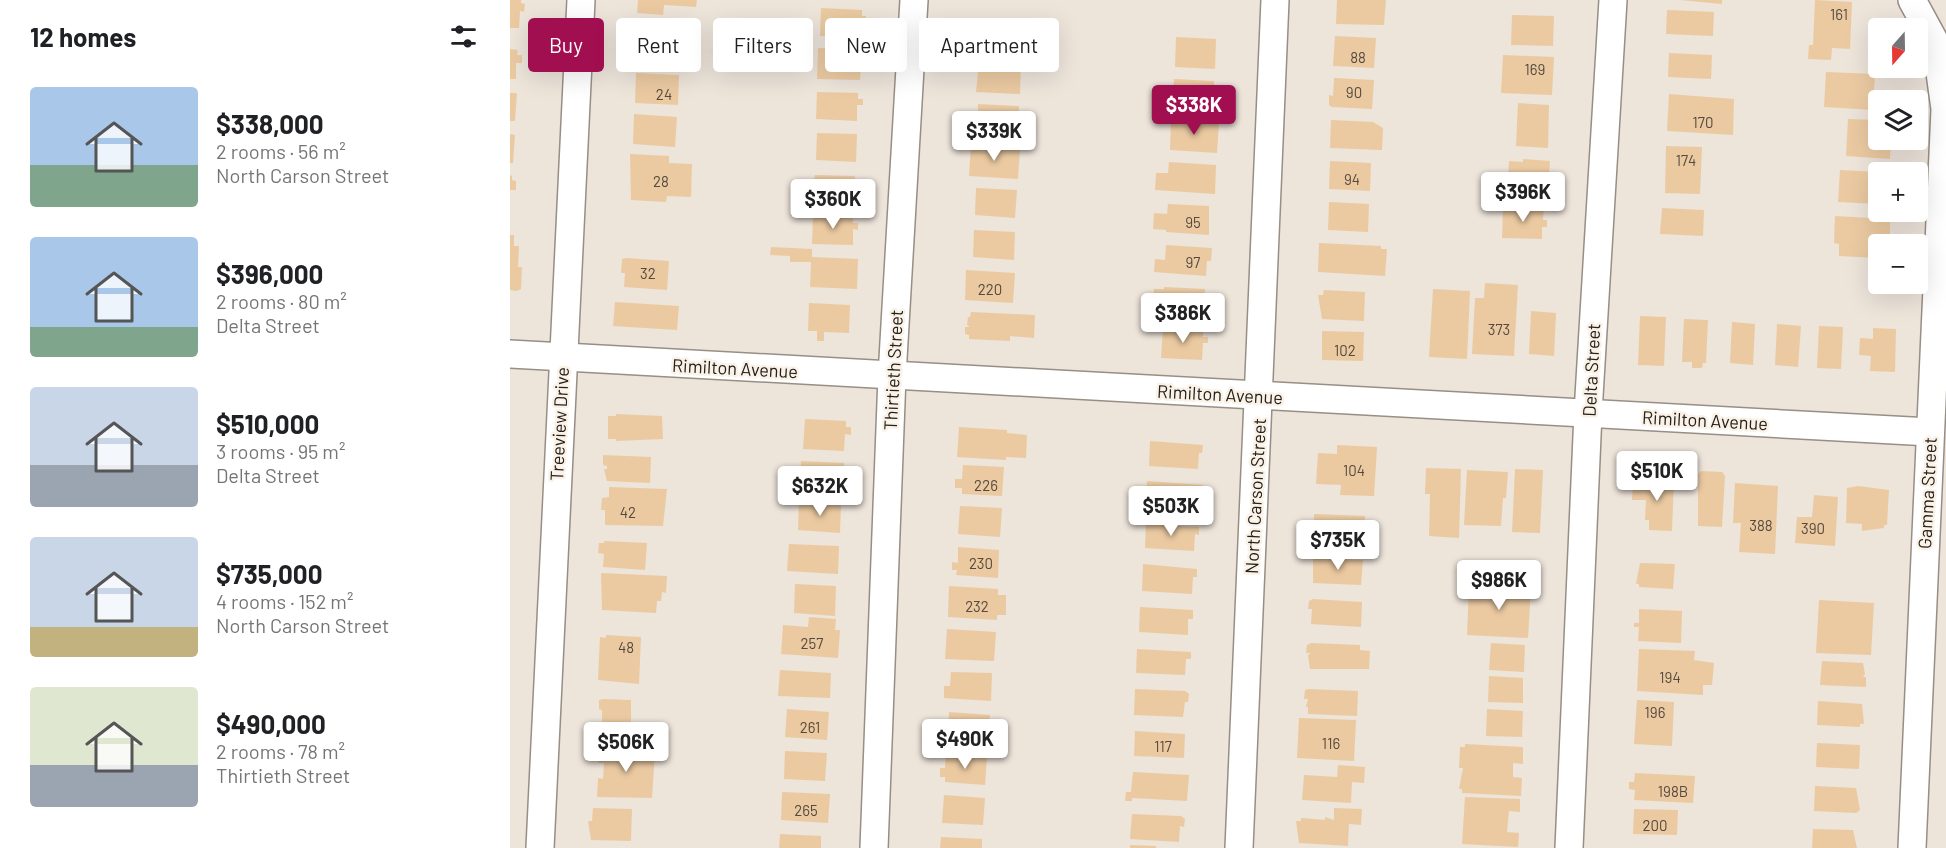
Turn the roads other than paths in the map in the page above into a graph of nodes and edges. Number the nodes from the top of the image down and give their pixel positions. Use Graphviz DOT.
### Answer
graph roads {
  1 [pos="580,0"];
  2 [pos="914,0"];
  3 [pos="1275,0"];
  4 [pos="1613,0"];
  5 [pos="1912,0"];
  6 [pos="510,354"];
  7 [pos="562,358"];
  8 [pos="892,376"];
  9 [pos="1259,396"];
  10 [pos="1588,413"];
  11 [pos="1930,432"];
  12 [pos="540,848"];
  13 [pos="874,848"];
  14 [pos="1239,848"];
  15 [pos="1569,848"];
  16 [pos="1912,848"];
  1 -- 7 [label="street, Treeview Drive"];
  2 -- 8 [label="street, Thirtieth Street"];
  3 -- 9 [label="street, North Carson Street"];
  4 -- 10 [label="street, Delta Street"];
  5 -- 11 [label="street, Gamma Street"];
  6 -- 7 [label="street, Rimilton Avenue"];
  7 -- 8 [label="street, Rimilton Avenue"];
  7 -- 12 [label="street, Treeview Drive"];
  8 -- 9 [label="street, Rimilton Avenue"];
  8 -- 13 [label="street, Thirtieth Street"];
  9 -- 10 [label="street, Rimilton Avenue"];
  9 -- 14 [label="street, North Carson Street"];
  10 -- 11 [label="street, Rimilton Avenue"];
  10 -- 15 [label="street, Delta Street"];
  11 -- 16 [label="street, Gamma Street"];
}
